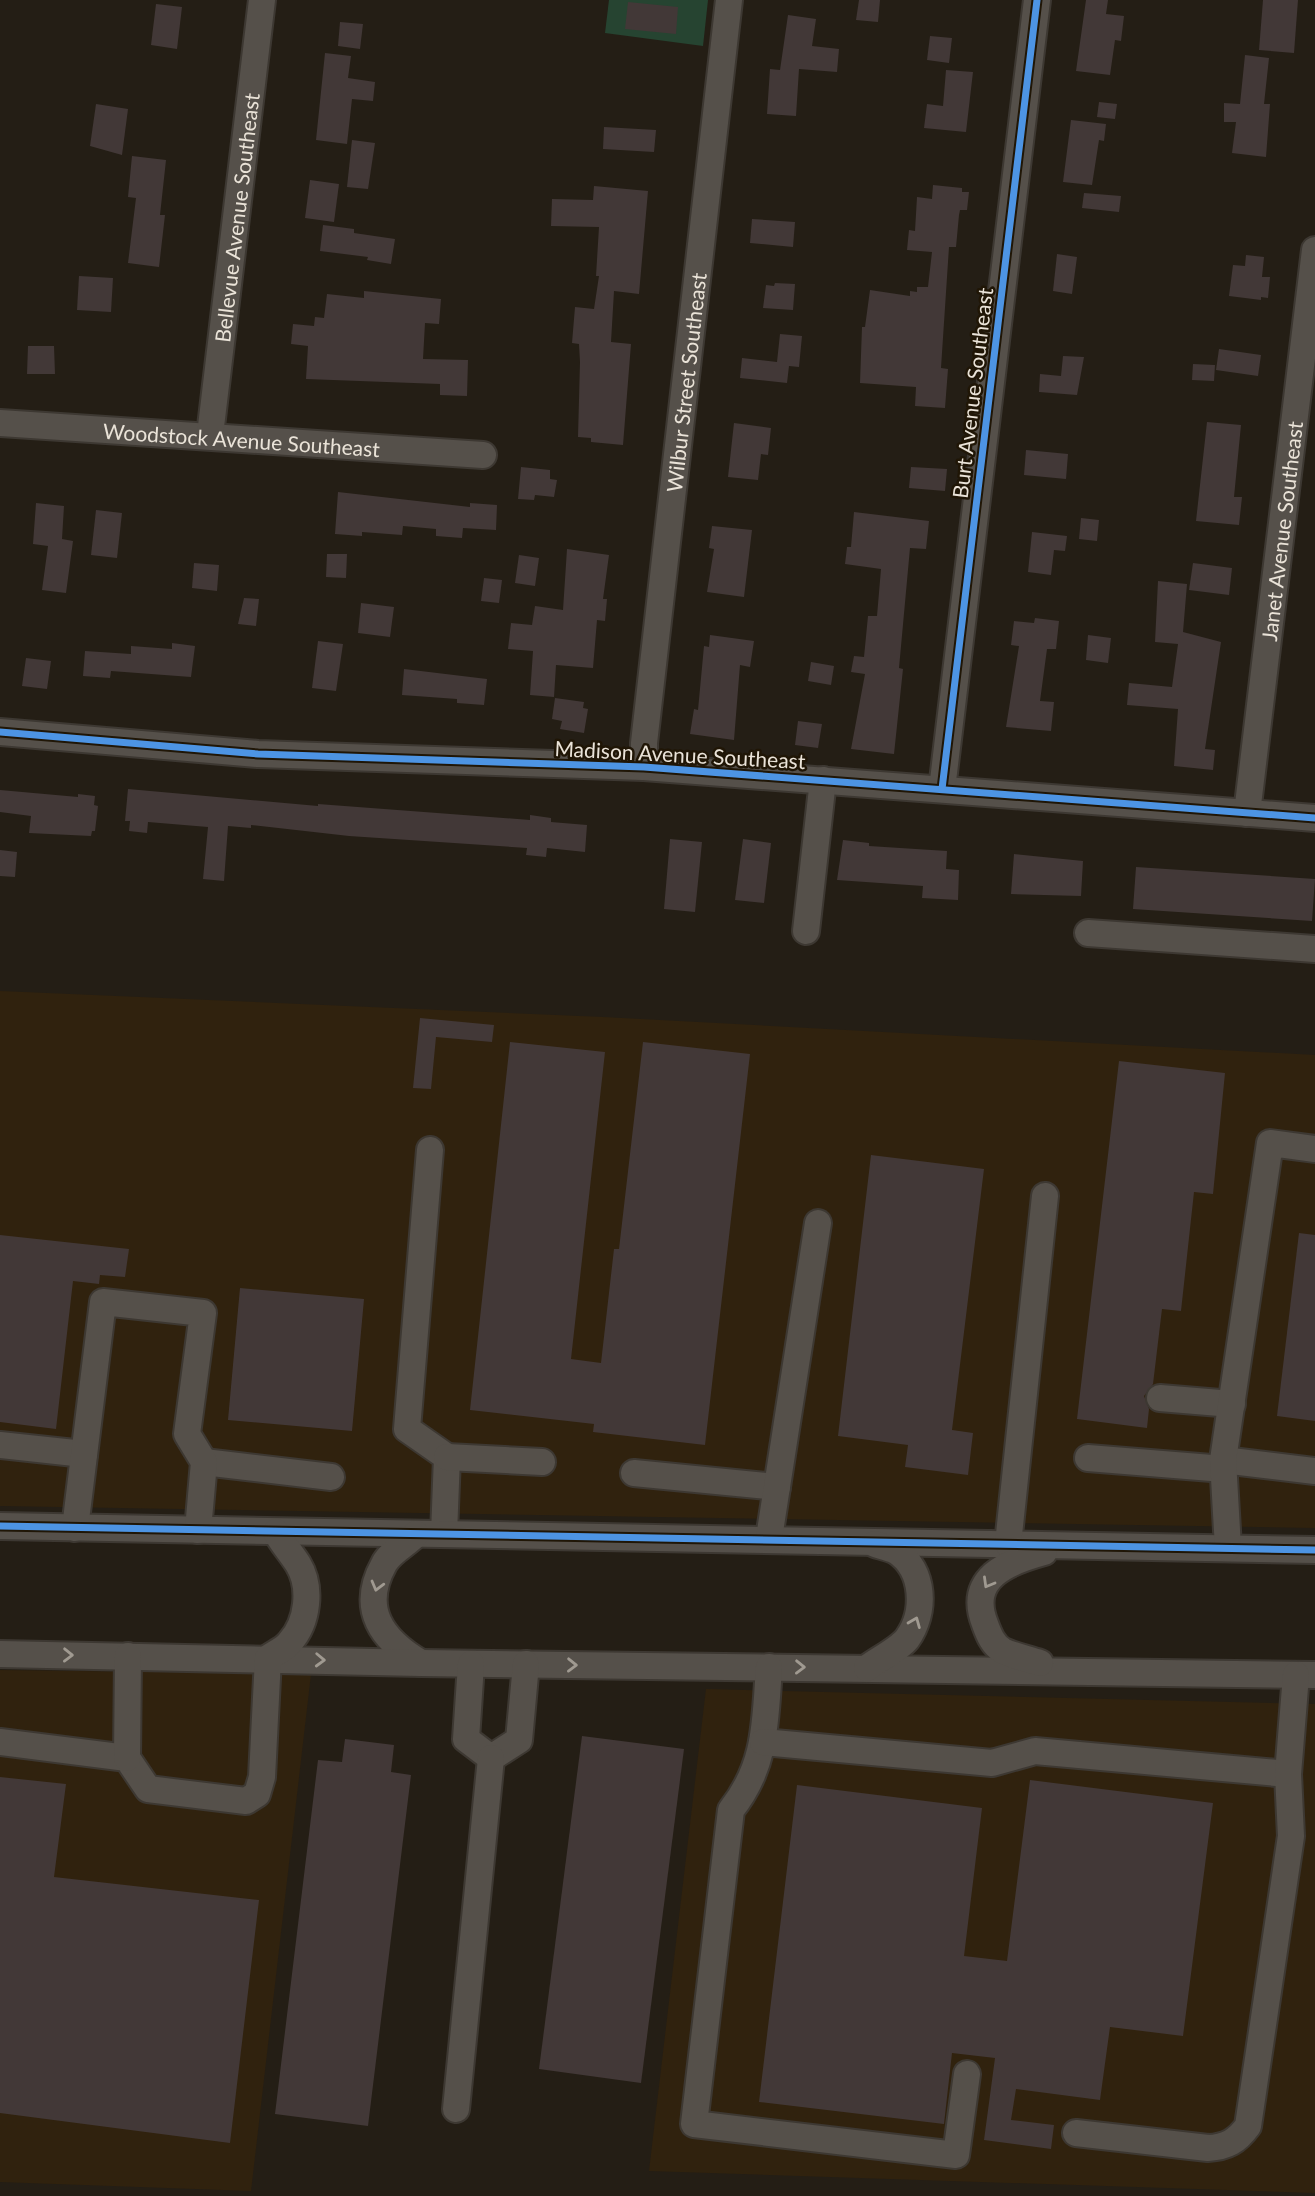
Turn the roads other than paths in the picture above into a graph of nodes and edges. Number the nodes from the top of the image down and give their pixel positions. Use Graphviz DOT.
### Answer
graph roads {
  1 [pos="262,0"];
  2 [pos="729,0"];
  3 [pos="1037,0"];
  4 [pos="1315,250"];
  5 [pos="0,423"];
  6 [pos="209,435"];
  7 [pos="483,455"];
  8 [pos="0,732"];
  9 [pos="644,767"];
  10 [pos="823,780"];
  11 [pos="942,789"];
  12 [pos="1247,813"];
  13 [pos="1315,818"];
  14 [pos="806,931"];
  15 [pos="1088,933"];
  16 [pos="1315,949"];
  17 [pos="1315,1149"];
  18 [pos="430,1150"];
  19 [pos="1045,1196"];
  20 [pos="818,1223"];
  21 [pos="1160,1398"];
  22 [pos="1232,1404"];
  23 [pos="0,1446"];
  24 [pos="84,1454"];
  25 [pos="447,1457"];
  26 [pos="1088,1458"];
  27 [pos="204,1462"];
  28 [pos="542,1462"];
  29 [pos="1224,1464"];
  30 [pos="1315,1471"];
  31 [pos="634,1473"];
  32 [pos="331,1477"];
  33 [pos="777,1487"];
  34 [pos="0,1526"];
  35 [pos="75,1528"];
  36 [pos="198,1530"];
  37 [pos="276,1532"];
  38 [pos="416,1534"];
  39 [pos="444,1534"];
  40 [pos="769,1538"];
  41 [pos="865,1541"];
  42 [pos="1008,1544"];
  43 [pos="1069,1545"];
  44 [pos="1228,1548"];
  45 [pos="1315,1550"];
  46 [pos="0,1654"];
  47 [pos="128,1656"];
  48 [pos="268,1658"];
  49 [pos="421,1663"];
  50 [pos="471,1664"];
  51 [pos="526,1664"];
  52 [pos="769,1667"];
  53 [pos="867,1668"];
  54 [pos="1070,1672"];
  55 [pos="1306,1675"];
  56 [pos="0,1742"];
  57 [pos="763,1742"];
  58 [pos="127,1758"];
  59 [pos="491,1758"];
  60 [pos="1288,1774"];
  61 [pos="967,2074"];
  62 [pos="456,2109"];
  63 [pos="1076,2133"];
  1 -- 6 [label="street, Bellevue Avenue Southeast"];
  2 -- 9 [label="street, Wilbur Street Southeast"];
  3 -- 11 [label="street, Burt Avenue Southeast"];
  4 -- 12 [label="street, Janet Avenue Southeast"];
  5 -- 6 [label="street, Woodstock Avenue Southeast"];
  6 -- 7 [label="street, Woodstock Avenue Southeast"];
  8 -- 9 [label="street, Madison Avenue Southeast"];
  9 -- 10 [label="street, Madison Avenue Southeast"];
  10 -- 11 [label="street, Madison Avenue Southeast"];
  10 -- 14 [label="street"];
  11 -- 12 [label="street, Madison Avenue Southeast"];
  12 -- 13 [label="street, Madison Avenue Southeast"];
  15 -- 16 [label="street"];
  17 -- 22 [label="street"];
  18 -- 25 [label="street"];
  19 -- 42 [label="street"];
  20 -- 33 [label="street"];
  21 -- 22 [label="street"];
  22 -- 29 [label="street"];
  23 -- 24 [label="street"];
  24 -- 27 [label="street"];
  24 -- 35 [label="street"];
  25 -- 28 [label="street"];
  25 -- 39 [label="street"];
  26 -- 29 [label="street"];
  27 -- 32 [label="street"];
  27 -- 36 [label="street"];
  29 -- 30 [label="street"];
  29 -- 44 [label="street"];
  31 -- 33 [label="street"];
  33 -- 40 [label="street"];
  34 -- 35 [label="street"];
  35 -- 36 [label="street"];
  36 -- 37 [label="street"];
  37 -- 38 [label="street"];
  37 -- 48 [label="street"];
  38 -- 39 [label="street"];
  38 -- 49 [label="street, one-way"];
  39 -- 40 [label="street"];
  40 -- 41 [label="street"];
  41 -- 42 [label="street"];
  53 -- 41 [label="street, one-way"];
  42 -- 43 [label="street"];
  43 -- 44 [label="street"];
  43 -- 54 [label="street, one-way"];
  44 -- 45 [label="street"];
  46 -- 47 [label="street, one-way"];
  47 -- 48 [label="street"];
  47 -- 58 [label="street"];
  48 -- 49 [label="street, one-way"];
  48 -- 58 [label="street"];
  49 -- 50 [label="street"];
  50 -- 51 [label="street"];
  50 -- 59 [label="street"];
  51 -- 52 [label="street, one-way"];
  51 -- 59 [label="street"];
  52 -- 53 [label="street, one-way"];
  52 -- 57 [label="street"];
  53 -- 54 [label="street"];
  54 -- 55 [label="street"];
  55 -- 60 [label="street"];
  56 -- 58 [label="street"];
  57 -- 60 [label="street"];
  57 -- 61 [label="street"];
  59 -- 62 [label="street"];
  60 -- 63 [label="street"];
}
